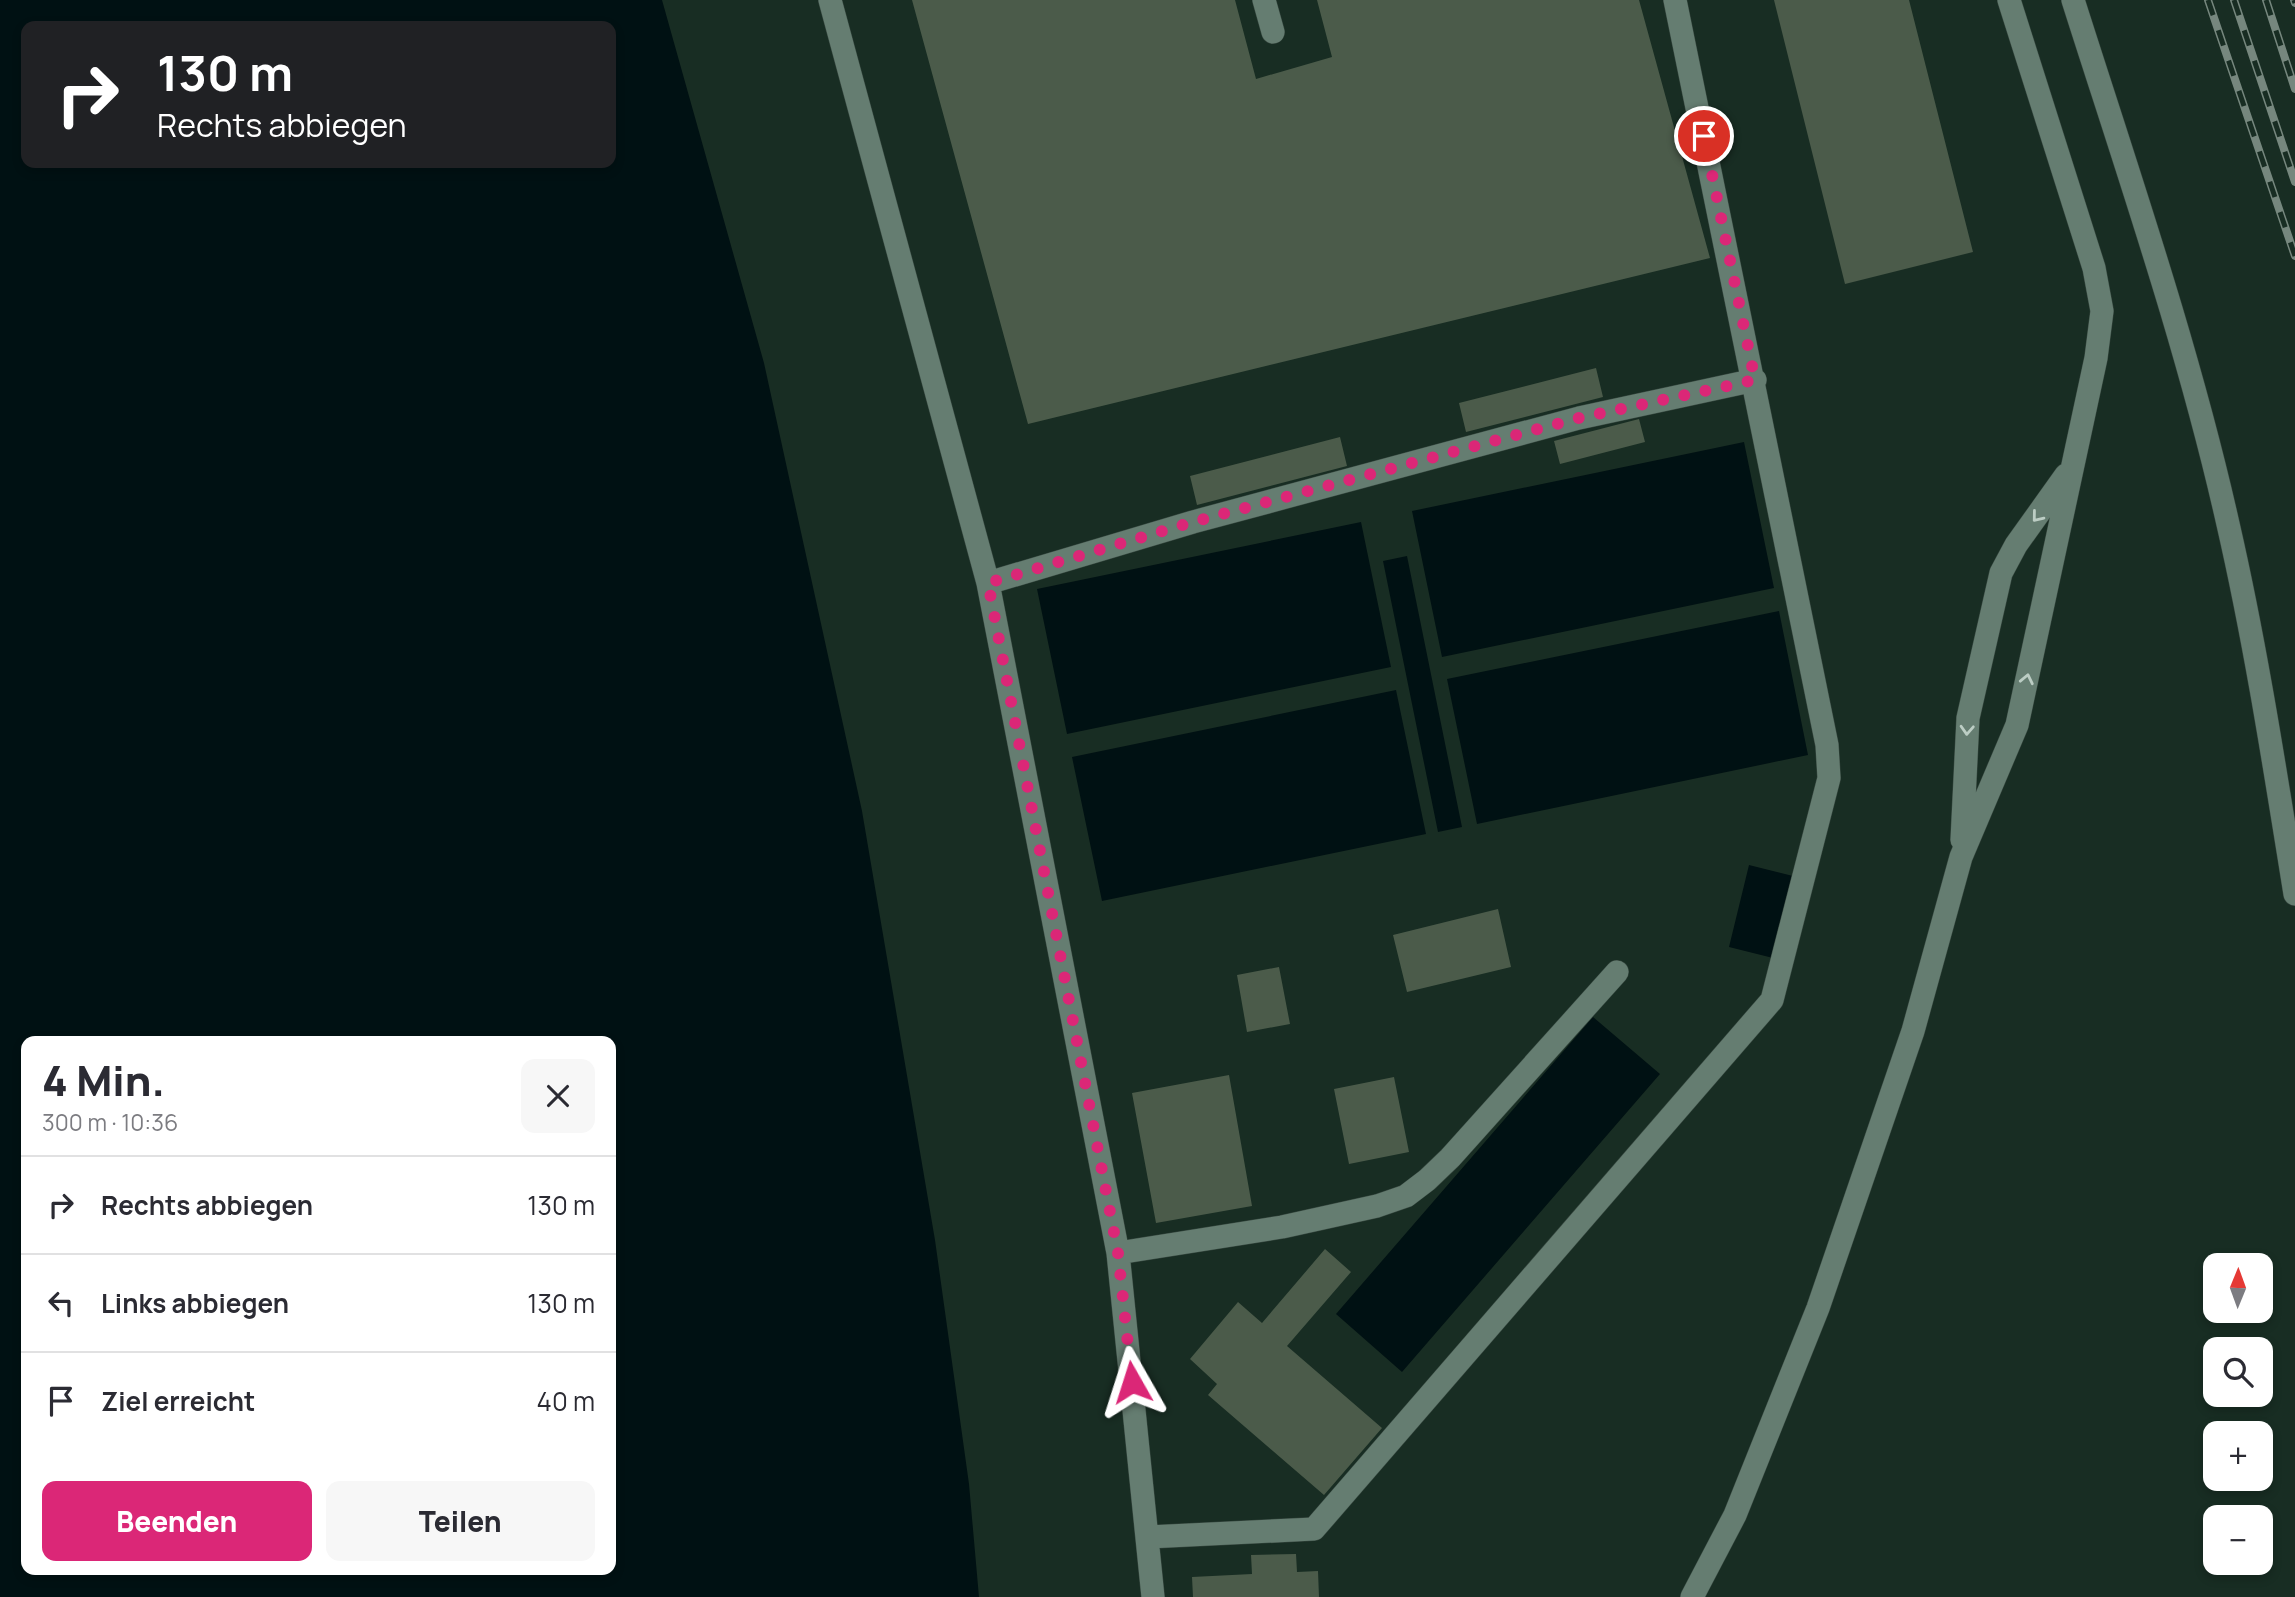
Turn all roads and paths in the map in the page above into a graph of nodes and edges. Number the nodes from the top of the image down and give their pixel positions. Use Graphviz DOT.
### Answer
graph roads {
  1 [pos="830,0"];
  2 [pos="1264,0"];
  3 [pos="1675,0"];
  4 [pos="2009,0"];
  5 [pos="2073,0"];
  6 [pos="1273,32"];
  7 [pos="1755,380"];
  8 [pos="2074,460"];
  9 [pos="988,583"];
  10 [pos="1961,858"];
  11 [pos="2295,894"];
  12 [pos="1617,972"];
  13 [pos="1118,1253"];
  14 [pos="1148,1537"];
  15 [pos="1153,1597"];
  16 [pos="1692,1597"];
  1 -- 9 [label="lane"];
  2 -- 6 [label="lane"];
  3 -- 7 [label="lane"];
  4 -- 8 [label="lane"];
  5 -- 11 [label="lane"];
  7 -- 9 [label="lane"];
  7 -- 14 [label="lane"];
  10 -- 8 [label="lane, one-way"];
  8 -- 10 [label="lane, one-way"];
  9 -- 13 [label="lane"];
  10 -- 16 [label="lane"];
  12 -- 13 [label="lane"];
  13 -- 14 [label="lane"];
  14 -- 15 [label="lane"];
}
